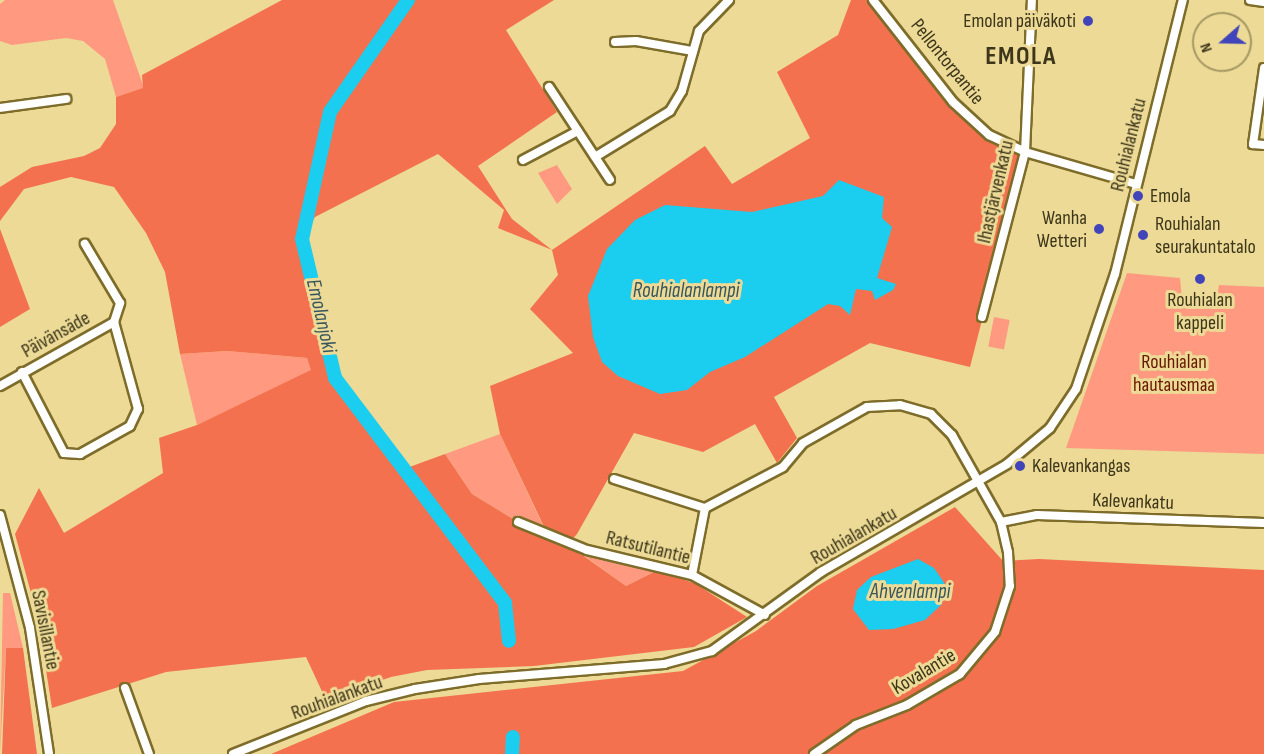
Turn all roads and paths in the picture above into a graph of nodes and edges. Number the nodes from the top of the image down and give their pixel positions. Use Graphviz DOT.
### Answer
graph roads {
  1 [pos="729,0"];
  2 [pos="873,0"];
  3 [pos="1032,0"];
  4 [pos="1183,0"];
  5 [pos="1250,0"];
  6 [pos="1264,2"];
  7 [pos="615,42"];
  8 [pos="693,51"];
  9 [pos="1264,68"];
  10 [pos="549,87"];
  11 [pos="66,99"];
  12 [pos="0,108"];
  13 [pos="578,131"];
  14 [pos="1264,145"];
  15 [pos="1025,152"];
  16 [pos="595,158"];
  17 [pos="523,160"];
  18 [pos="610,180"];
  19 [pos="1136,184"];
  20 [pos="85,244"];
  21 [pos="982,317"];
  22 [pos="114,322"];
  23 [pos="22,372"];
  24 [pos="0,386"];
  25 [pos="614,478"];
  26 [pos="979,482"];
  27 [pos="705,508"];
  28 [pos="0,515"];
  29 [pos="518,522"];
  30 [pos="1001,522"];
  31 [pos="1264,523"];
  32 [pos="692,575"];
  33 [pos="765,615"];
  34 [pos="125,688"];
  35 [pos="49,754"];
  36 [pos="149,754"];
  37 [pos="233,754"];
  38 [pos="814,754"];
  1 -- 8 [label="street"];
  2 -- 15 [label="street, Pellontorpantie"];
  3 -- 15 [label="street, Ihastjärvenkatu"];
  4 -- 19 [label="street, Rouhialankatu"];
  5 -- 6 [label="street"];
  7 -- 8 [label="street"];
  8 -- 16 [label="street"];
  9 -- 14 [label="street"];
  10 -- 13 [label="street"];
  11 -- 12 [label="street"];
  13 -- 16 [label="street"];
  13 -- 17 [label="street"];
  15 -- 19 [label="street, Pellontorpantie"];
  15 -- 21 [label="street, Ihastjärvenkatu"];
  16 -- 18 [label="street"];
  19 -- 26 [label="street, Rouhialankatu"];
  20 -- 22 [label="street, Päivänsäde"];
  22 -- 23 [label="street, Päivänsäde"];
  22 -- 23 [label="street"];
  23 -- 24 [label="street, Päivänsäde"];
  25 -- 27 [label="street"];
  26 -- 27 [label="street, Kovalantie"];
  26 -- 30 [label="street, Kovalantie"];
  26 -- 33 [label="street, Rouhialankatu"];
  27 -- 32 [label="street"];
  28 -- 35 [label="street, Savisillantie"];
  29 -- 32 [label="street, Ratsutilantie"];
  30 -- 31 [label="street, Kalevankatu"];
  30 -- 38 [label="street, Kovalantie"];
  32 -- 33 [label="street, Ratsutilantie"];
  33 -- 37 [label="street, Rouhialankatu"];
  34 -- 36 [label="street"];
}
